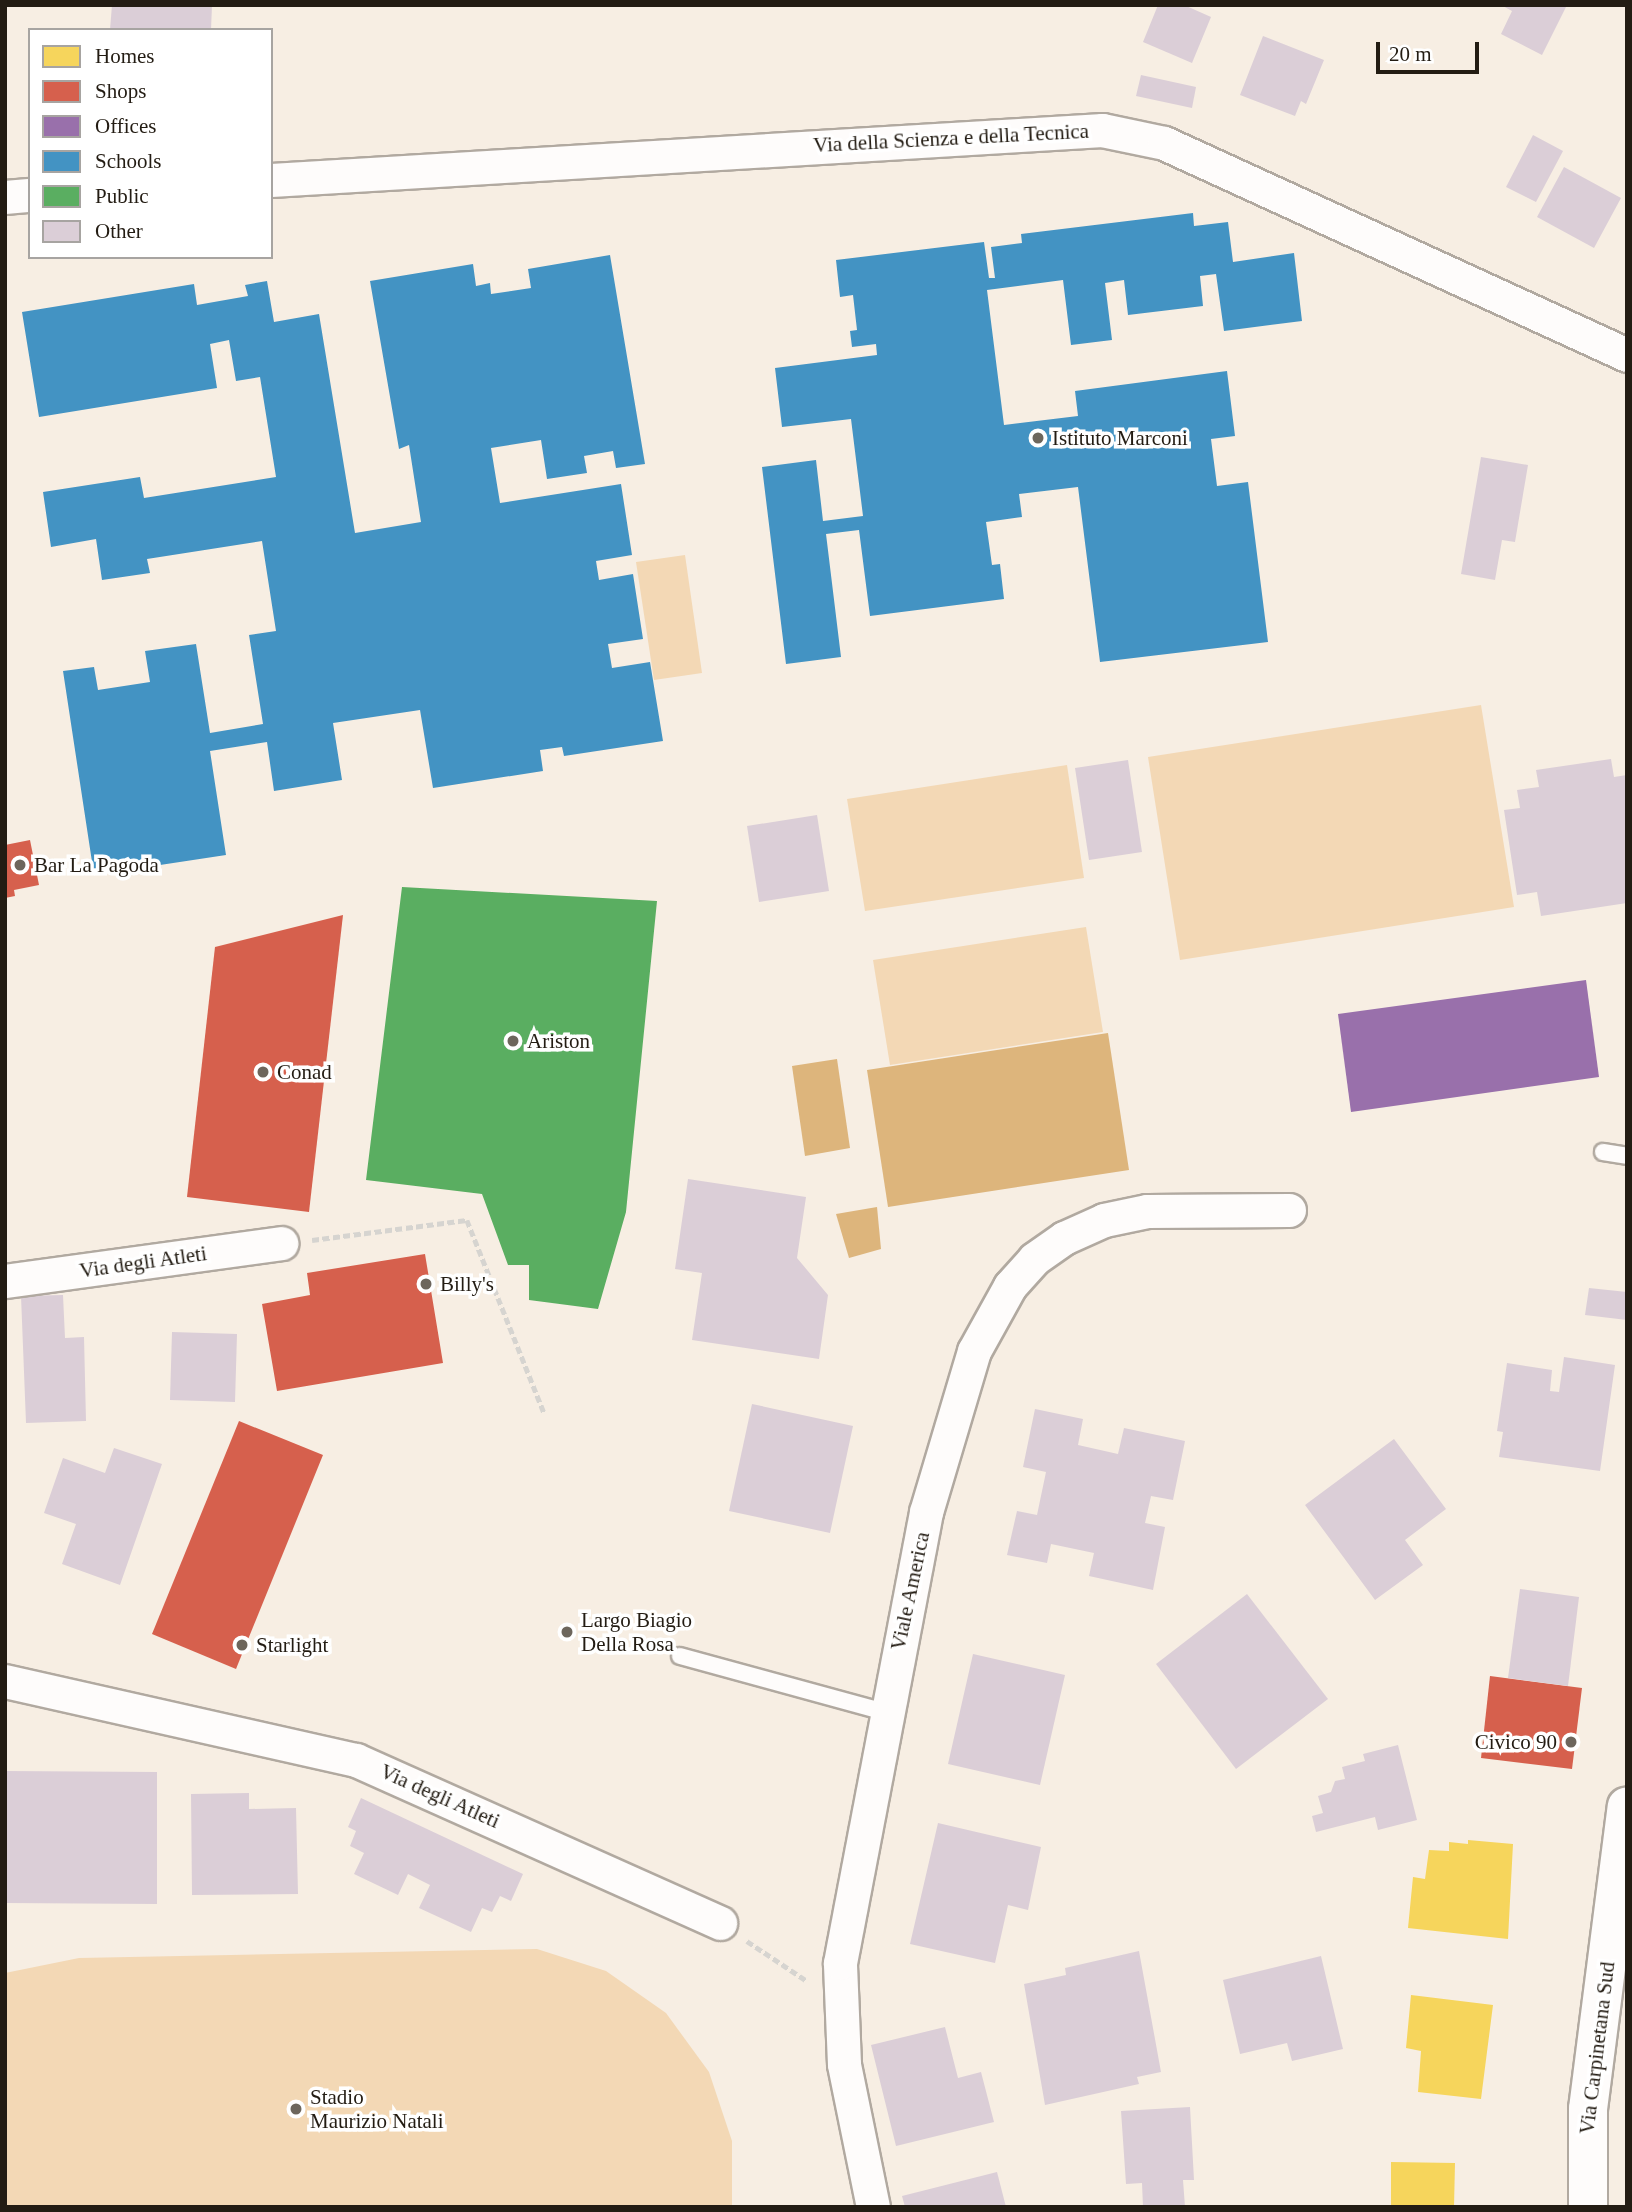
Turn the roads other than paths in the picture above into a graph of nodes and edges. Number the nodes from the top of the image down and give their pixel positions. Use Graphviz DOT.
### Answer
graph roads {
  1 [pos="273,180"];
  2 [pos="28,195"];
  3 [pos="5,197"];
  4 [pos="1627,355"];
  5 [pos="1603,1152"];
  6 [pos="1627,1156"];
  7 [pos="1289,1210"];
  8 [pos="281,1243"];
  9 [pos="5,1281"];
  10 [pos="680,1657"];
  11 [pos="5,1681"];
  12 [pos="885,1712"];
  13 [pos="1627,1806"];
  14 [pos="720,1923"];
  15 [pos="873,2207"];
  16 [pos="1588,2207"];
  1 -- 4 [label="street, Via della Scienza e della Tecnica"];
  2 -- 3 [label="street"];
  5 -- 6 [label="lane"];
  7 -- 12 [label="street, Viale America"];
  8 -- 9 [label="street, Via degli Atleti"];
  10 -- 12 [label="lane"];
  11 -- 14 [label="street, Via degli Atleti"];
  12 -- 15 [label="street, Viale America"];
  13 -- 16 [label="main road, Via Carpinetana Sud"];
}
